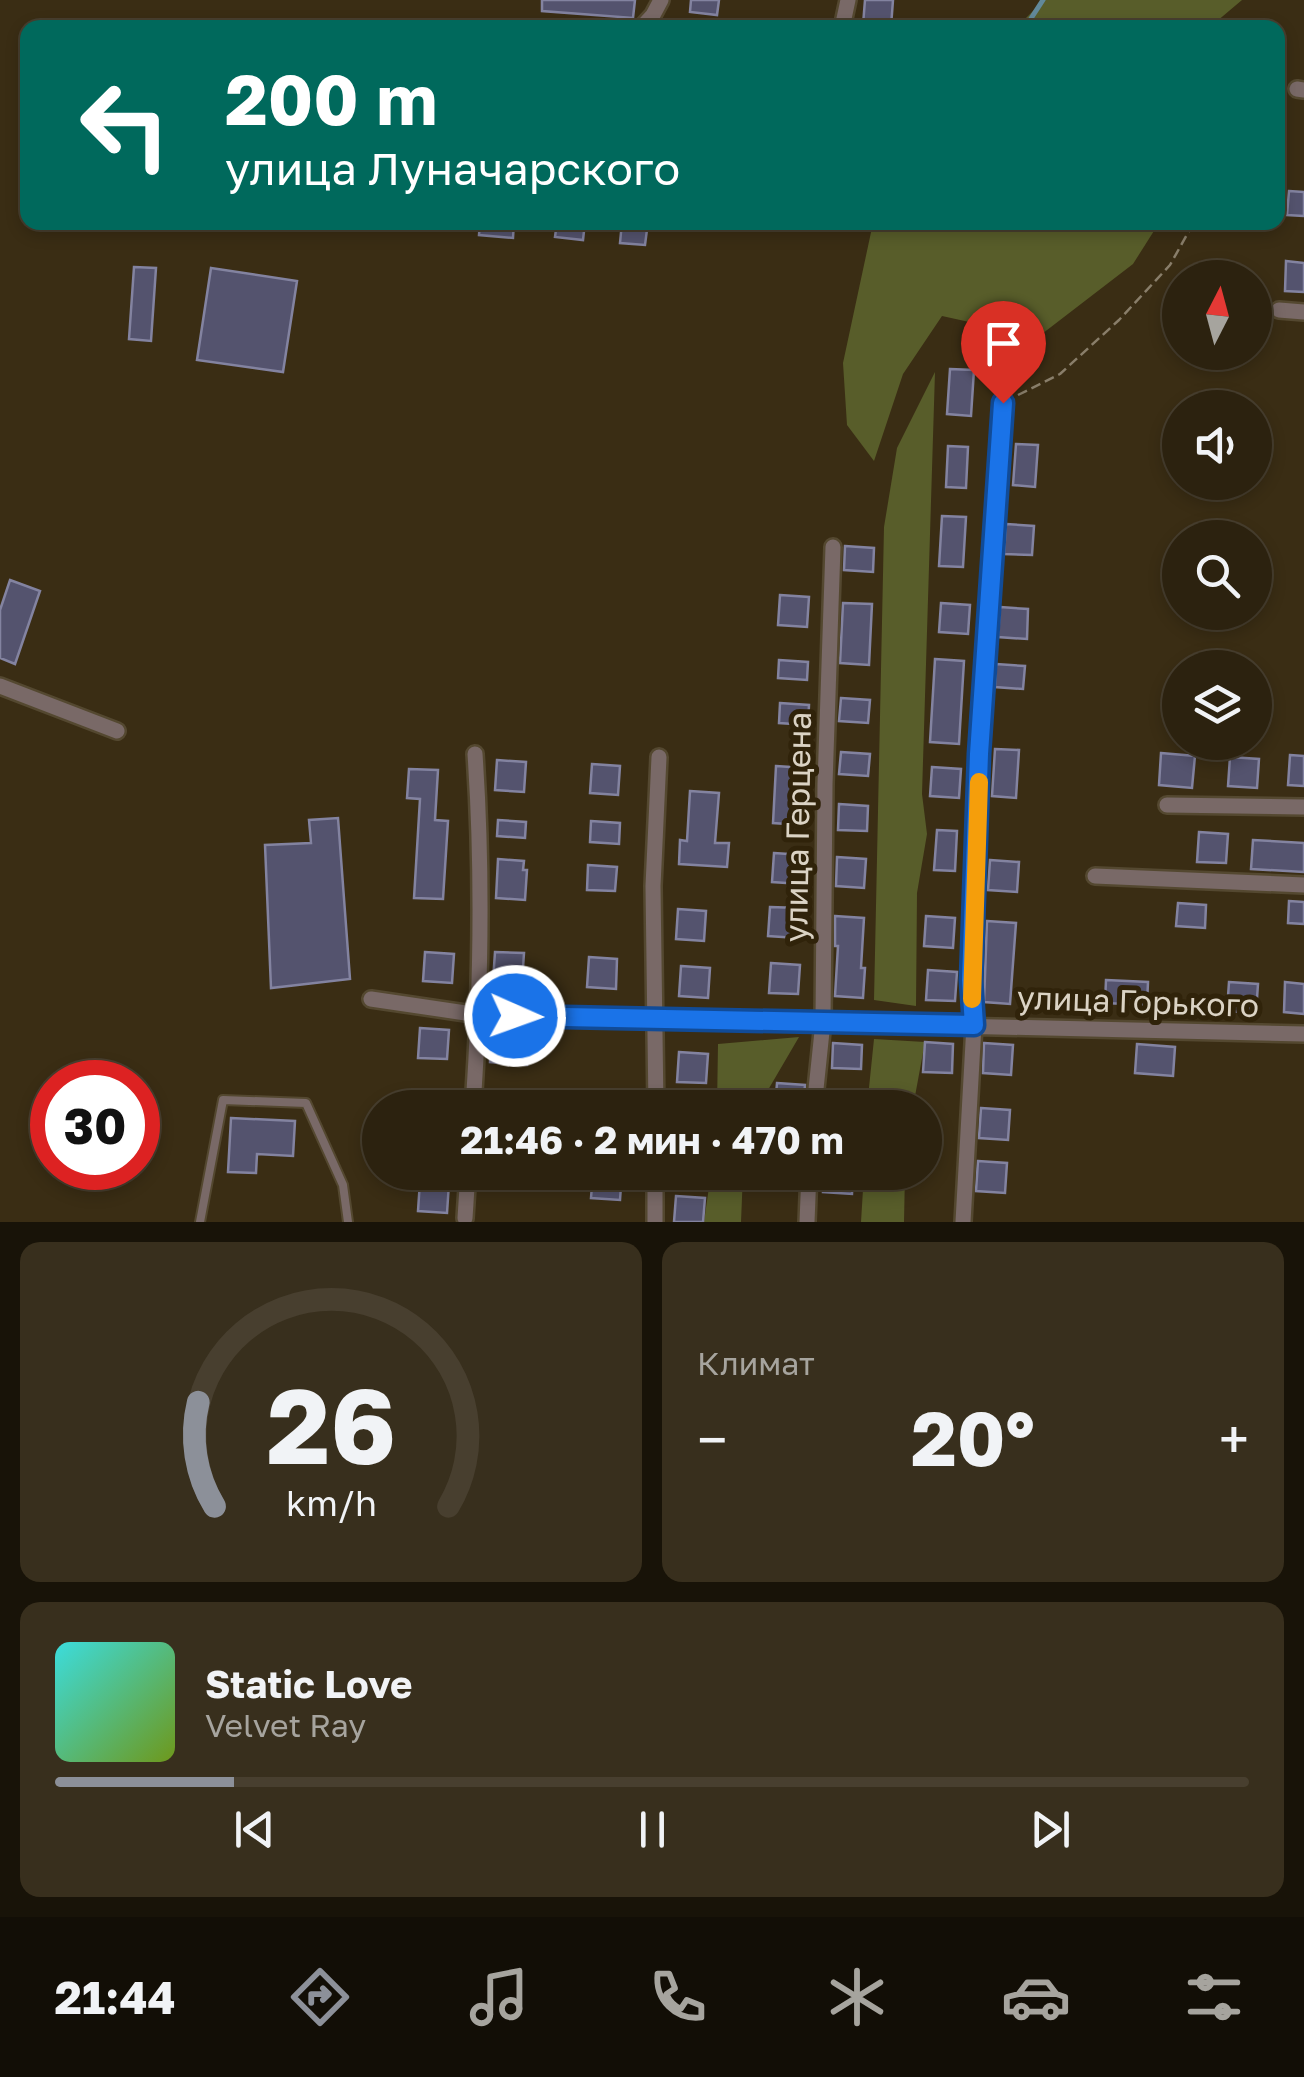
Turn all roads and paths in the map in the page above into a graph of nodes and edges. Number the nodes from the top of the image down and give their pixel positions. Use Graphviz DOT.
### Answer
graph roads {
  1 [pos="1190,230"];
  2 [pos="1279,310"];
  3 [pos="1304,312"];
  4 [pos="1003,403"];
  5 [pos="834,547"];
  6 [pos="0,686"];
  7 [pos="117,731"];
  8 [pos="475,754"];
  9 [pos="659,757"];
  10 [pos="1167,806"];
  11 [pos="1304,807"];
  12 [pos="1095,876"];
  13 [pos="1304,885"];
  14 [pos="371,1000"];
  15 [pos="480,1015"];
  16 [pos="656,1021"];
  17 [pos="822,1022"];
  18 [pos="974,1025"];
  19 [pos="1304,1034"];
  20 [pos="474,1090"];
  21 [pos="656,1090"];
  22 [pos="816,1090"];
  23 [pos="467,1190"];
  24 [pos="655,1190"];
  25 [pos="808,1190"];
  26 [pos="465,1218"];
  27 [pos="200,1222"];
  28 [pos="348,1222"];
  29 [pos="655,1222"];
  30 [pos="806,1222"];
  31 [pos="963,1222"];
  1 -- 4 [label="path"];
  2 -- 3 [label="street"];
  4 -- 18 [label="street"];
  5 -- 17 [label="street, улица Герцена"];
  6 -- 7 [label="street"];
  8 -- 15 [label="street"];
  9 -- 16 [label="street"];
  10 -- 11 [label="street"];
  12 -- 13 [label="street"];
  14 -- 15 [label="street, улица Горького"];
  15 -- 16 [label="street, улица Горького"];
  15 -- 20 [label="street"];
  16 -- 17 [label="street, улица Горького"];
  16 -- 21 [label="street"];
  17 -- 18 [label="street, улица Горького"];
  17 -- 22 [label="street, улица Герцена"];
  18 -- 19 [label="street, улица Горького"];
  18 -- 31 [label="street"];
  23 -- 26 [label="street"];
  24 -- 29 [label="street"];
  25 -- 30 [label="street"];
  27 -- 28 [label="lane"];
}
